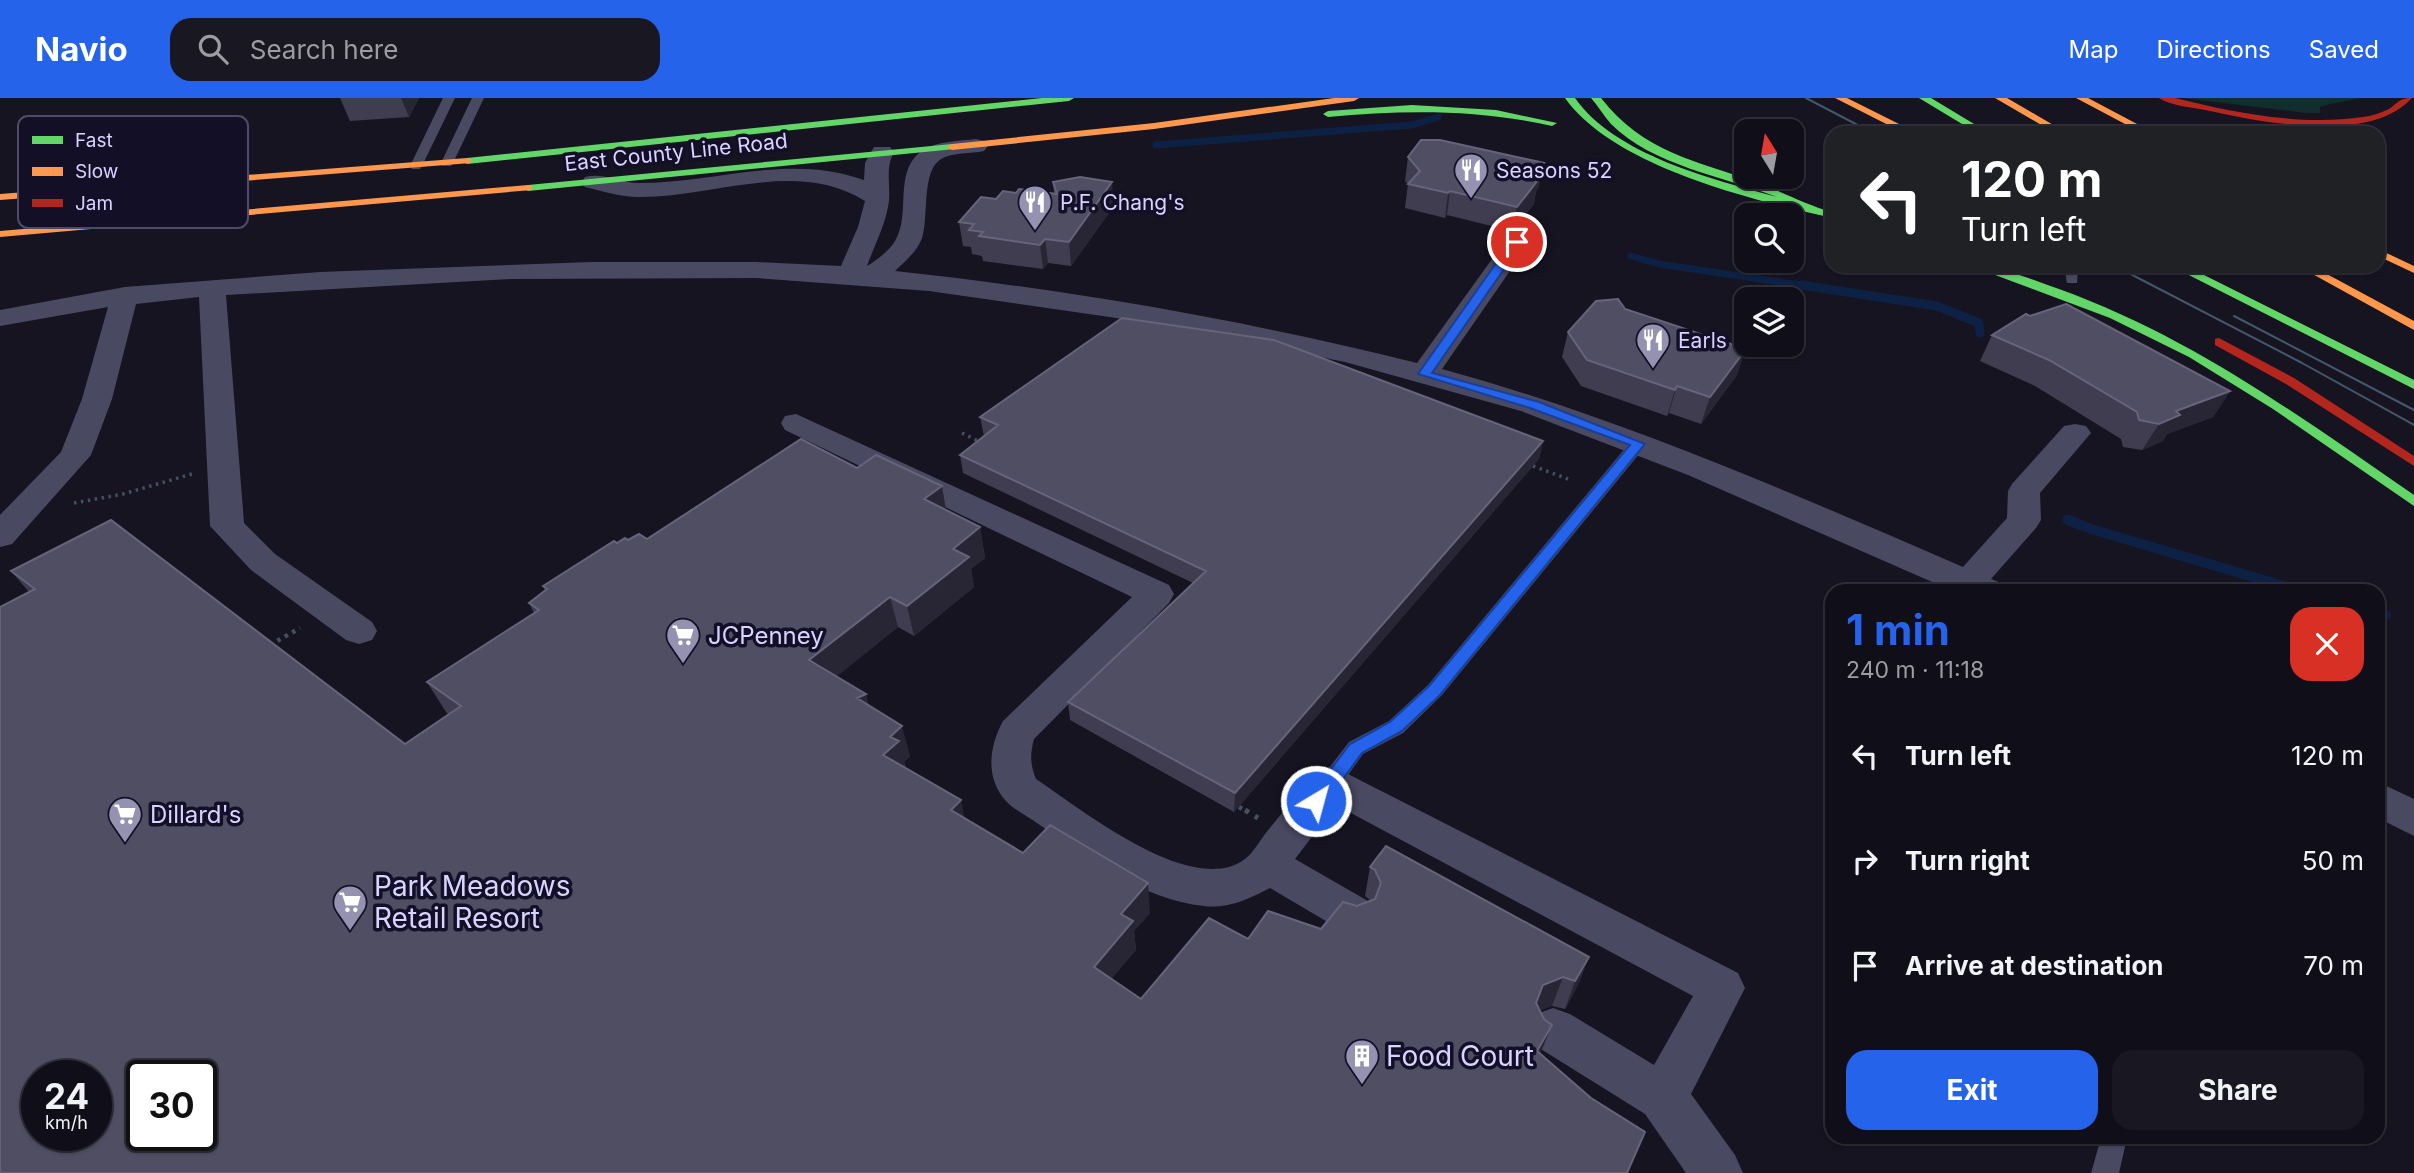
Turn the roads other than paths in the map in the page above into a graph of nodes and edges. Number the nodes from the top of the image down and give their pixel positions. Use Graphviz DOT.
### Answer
graph roads {
  1 [pos="449,98"];
  2 [pos="478,98"];
  3 [pos="1062,98"];
  4 [pos="1354,98"];
  5 [pos="1515,98"];
  6 [pos="1570,98"];
  7 [pos="1596,98"];
  8 [pos="1840,98"];
  9 [pos="1924,98"];
  10 [pos="2000,98"];
  11 [pos="2081,98"];
  12 [pos="2164,98"];
  13 [pos="2407,98"];
  14 [pos="1552,123"];
  15 [pos="1898,126"];
  16 [pos="1972,126"];
  17 [pos="2050,126"];
  18 [pos="2135,126"];
  19 [pos="909,134"];
  20 [pos="1072,134"];
  21 [pos="1569,134"];
  22 [pos="1002,142"];
  23 [pos="882,152"];
  24 [pos="447,163"];
  25 [pos="1626,165"];
  26 [pos="416,166"];
  27 [pos="248,179"];
  28 [pos="594,181"];
  29 [pos="18,196"];
  30 [pos="0,197"];
  31 [pos="1735,203"];
  32 [pos="876,208"];
  33 [pos="1807,209"];
  34 [pos="1825,213"];
  35 [pos="248,214"];
  36 [pos="1804,221"];
  37 [pos="1825,226"];
  38 [pos="75,228"];
  39 [pos="0,234"];
  40 [pos="1517,242"];
  41 [pos="905,247"];
  42 [pos="2385,256"];
  43 [pos="757,270"];
  44 [pos="2414,270"];
  45 [pos="1998,273"];
  46 [pos="2191,273"];
  47 [pos="2224,273"];
  48 [pos="2317,273"];
  49 [pos="863,277"];
  50 [pos="212,287"];
  51 [pos="966,287"];
  52 [pos="125,295"];
  53 [pos="0,318"];
  54 [pos="2414,326"];
  55 [pos="2206,336"];
  56 [pos="1424,374"];
  57 [pos="2414,384"];
  58 [pos="796,423"];
  59 [pos="2075,433"];
  60 [pos="1639,444"];
  61 [pos="2414,462"];
  62 [pos="2414,502"];
  63 [pos="0,536"];
  64 [pos="1971,584"];
  65 [pos="1980,584"];
  66 [pos="359,631"];
  67 [pos="1330,783"];
  68 [pos="2385,802"];
  69 [pos="2414,818"];
  70 [pos="1266,864"];
  71 [pos="1352,914"];
  72 [pos="1553,1030"];
  73 [pos="1663,1097"];
  74 [pos="2112,1144"];
  75 [pos="1717,1173"];
  76 [pos="2105,1173"];
  1 -- 26 [label="lane"];
  2 -- 24 [label="lane"];
  3 -- 24 [label="main road, East County Line Road"];
  4 -- 20 [label="main road, East County Line Road"];
  5 -- 14 [label="main road"];
  6 -- 33 [label="main road"];
  7 -- 33 [label="main road"];
  8 -- 15 [label="main road"];
  9 -- 16 [label="main road"];
  10 -- 17 [label="main road"];
  11 -- 18 [label="main road"];
  12 -- 13 [label="main road"];
  14 -- 20 [label="main road"];
  14 -- 21 [label="main road"];
  19 -- 23 [label="main road"];
  20 -- 22 [label="main road, East County Line Road"];
  22 -- 23 [label="main road, East County Line Road"];
  22 -- 41 [label="street"];
  23 -- 28 [label="main road, East County Line Road"];
  23 -- 32 [label="street"];
  24 -- 26 [label="main road, East County Line Road"];
  25 -- 31 [label="main road"];
  26 -- 27 [label="main road, East County Line Road"];
  28 -- 32 [label="street"];
  28 -- 35 [label="main road, East County Line Road"];
  29 -- 30 [label="main road, East County Line Road"];
  32 -- 43 [label="street"];
  32 -- 49 [label="street"];
  33 -- 34 [label="main road"];
  36 -- 37 [label="main road"];
  38 -- 39 [label="main road, East County Line Road"];
  40 -- 56 [label="street"];
  41 -- 49 [label="street"];
  41 -- 51 [label="street"];
  42 -- 44 [label="main road"];
  43 -- 49 [label="street"];
  43 -- 50 [label="street"];
  45 -- 62 [label="main road"];
  46 -- 57 [label="main road"];
  47 -- 57 [label="main road"];
  48 -- 54 [label="main road"];
  49 -- 51 [label="street"];
  50 -- 52 [label="street"];
  50 -- 66 [label="street"];
  51 -- 56 [label="street"];
  52 -- 53 [label="street"];
  52 -- 63 [label="street"];
  55 -- 61 [label="main road"];
  56 -- 60 [label="street"];
  58 -- 70 [label="street"];
  59 -- 65 [label="street"];
  60 -- 64 [label="street"];
  60 -- 67 [label="lane"];
  67 -- 70 [label="street"];
  67 -- 73 [label="street"];
  68 -- 69 [label="street"];
  70 -- 71 [label="street"];
  72 -- 73 [label="street"];
  73 -- 75 [label="street"];
  74 -- 76 [label="lane"];
}
